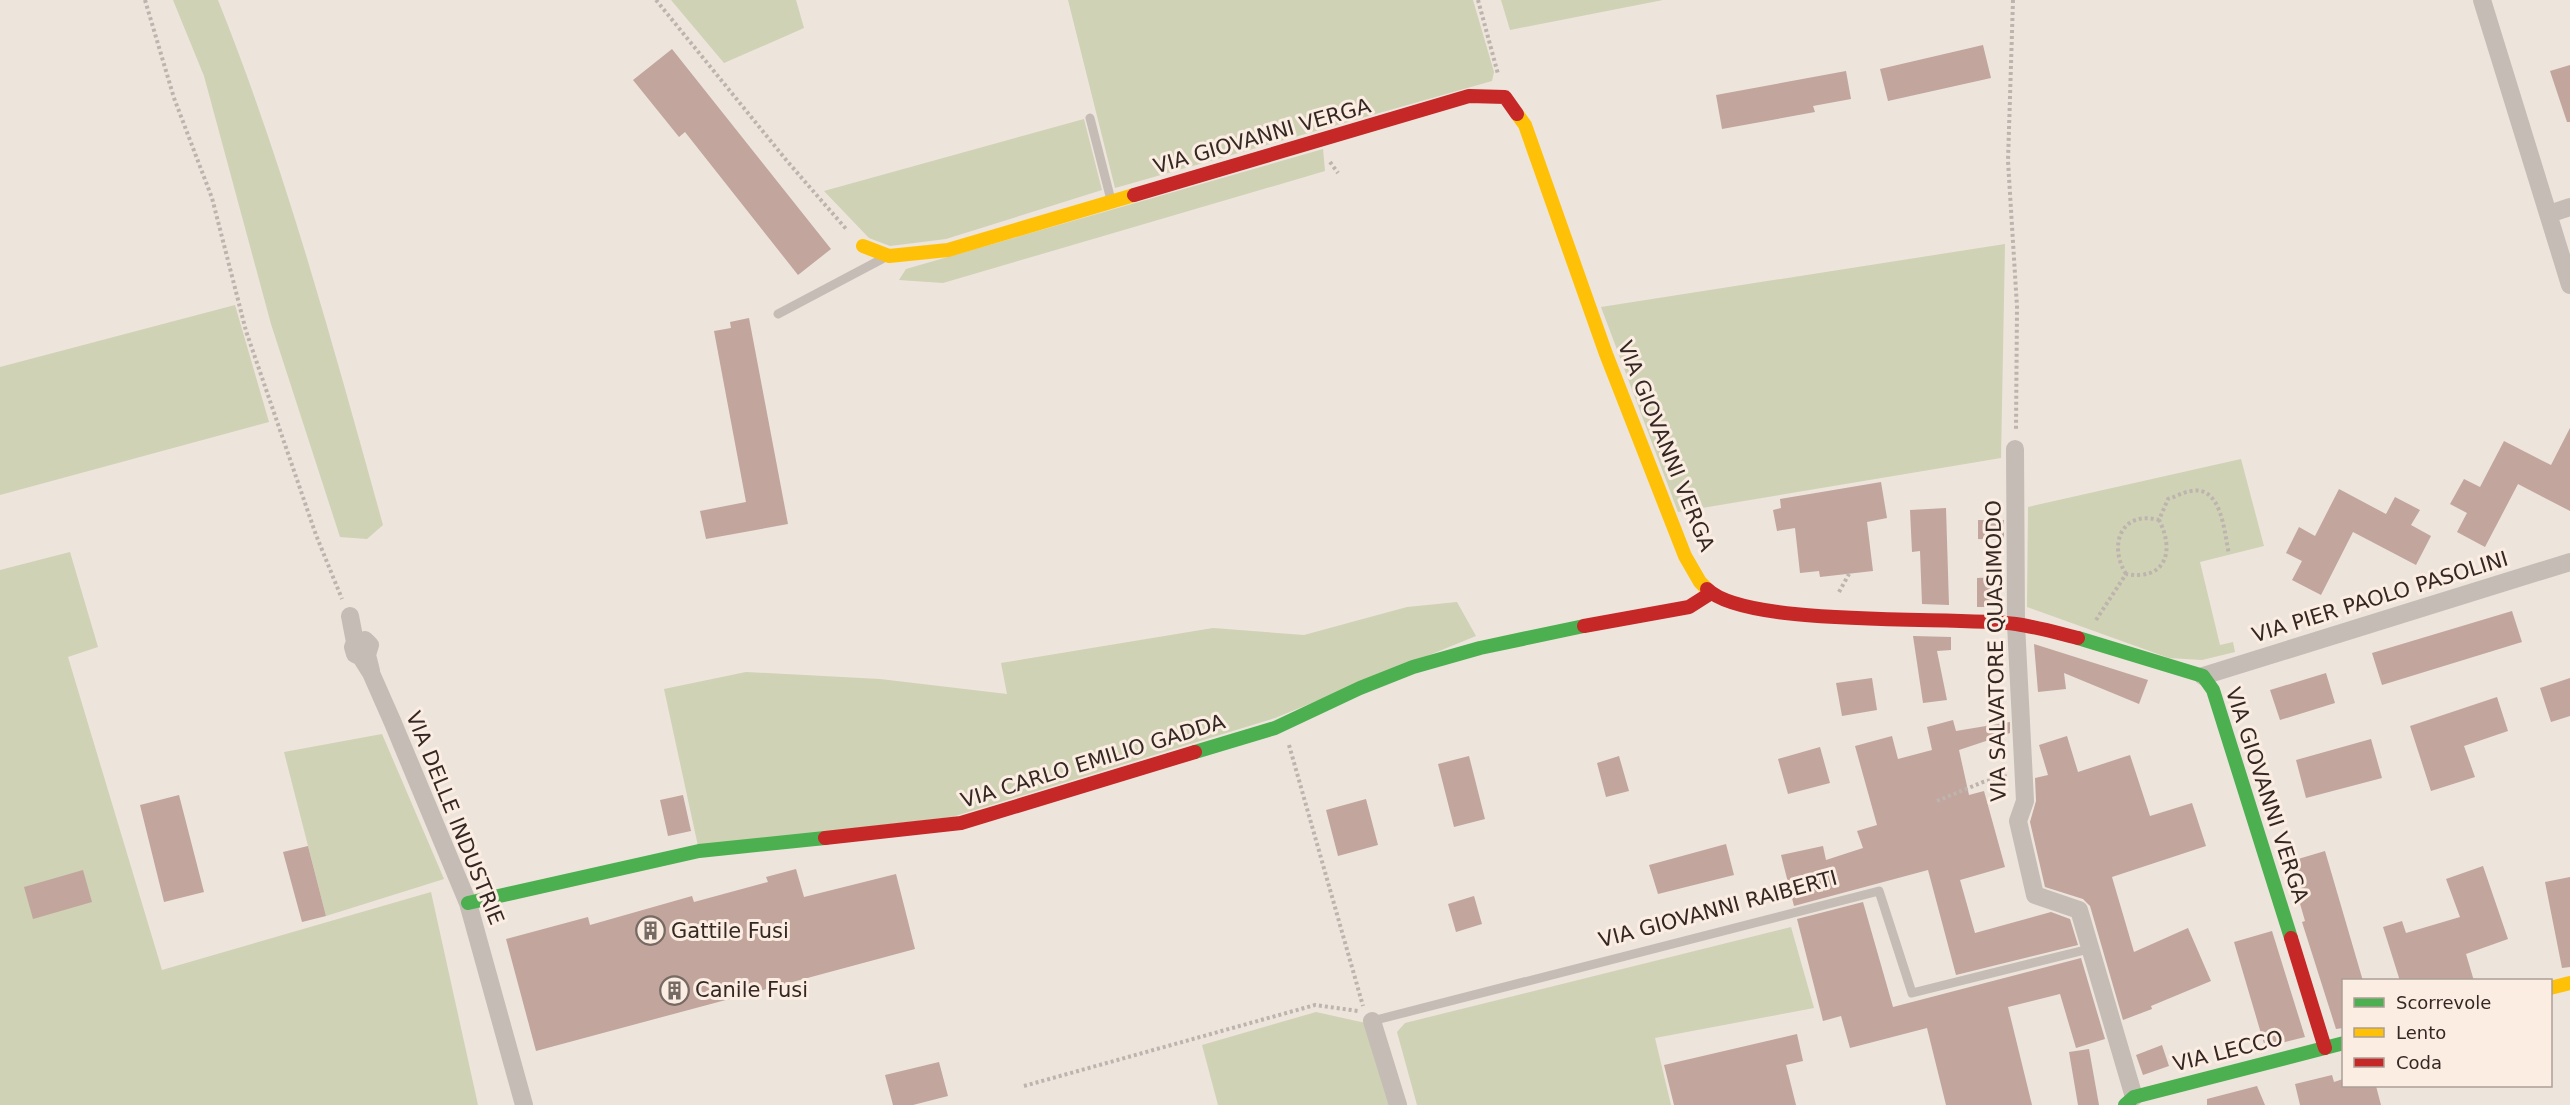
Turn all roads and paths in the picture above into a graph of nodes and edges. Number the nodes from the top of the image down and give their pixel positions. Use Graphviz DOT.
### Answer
graph roads {
  1 [pos="145,0"];
  2 [pos="656,0"];
  3 [pos="1478,0"];
  4 [pos="2013,0"];
  5 [pos="2481,0"];
  6 [pos="1505,97"];
  7 [pos="1090,118"];
  8 [pos="1112,202"];
  9 [pos="2570,207"];
  10 [pos="2549,214"];
  11 [pos="863,246"];
  12 [pos="889,256"];
  13 [pos="2570,285"];
  14 [pos="778,314"];
  15 [pos="2015,449"];
  16 [pos="2159,520"];
  17 [pos="2229,554"];
  18 [pos="2570,562"];
  19 [pos="2126,574"];
  20 [pos="1711,593"];
  21 [pos="2016,624"];
  22 [pos="2084,639"];
  23 [pos="360,644"];
  24 [pos="2203,676"];
  25 [pos="1284,724"];
  26 [pos="2024,772"];
  27 [pos="1937,801"];
  28 [pos="468,903"];
  29 [pos="2089,949"];
  30 [pos="2570,983"];
  31 [pos="2552,988"];
  32 [pos="1369,1017"];
  33 [pos="2342,1043"];
  34 [pos="2325,1048"];
  35 [pos="1024,1086"];
  36 [pos="2130,1101"];
  37 [pos="524,1105"];
  38 [pos="1398,1105"];
  1 -- 23 [label="path"];
  2 -- 11 [label="path"];
  3 -- 6 [label="path"];
  4 -- 15 [label="path"];
  5 -- 10 [label="street"];
  6 -- 8 [label="street, VIA GIOVANNI VERGA"];
  6 -- 20 [label="street, VIA GIOVANNI VERGA"];
  7 -- 8 [label="lane"];
  8 -- 12 [label="street, VIA GIOVANNI VERGA"];
  9 -- 10 [label="street"];
  10 -- 13 [label="street"];
  11 -- 12 [label="street, VIA GIOVANNI VERGA"];
  12 -- 14 [label="lane"];
  15 -- 21 [label="street, VIA SALVATORE QUASIMODO"];
  16 -- 17 [label="path"];
  16 -- 19 [label="path"];
  16 -- 19 [label="path"];
  18 -- 24 [label="street, VIA PIER PAOLO PASOLINI"];
  19 -- 22 [label="path"];
  20 -- 21 [label="street, VIA GIOVANNI VERGA"];
  20 -- 25 [label="street, VIA CARLO EMILIO GADDA"];
  21 -- 22 [label="street, VIA GIOVANNI VERGA"];
  21 -- 26 [label="street, VIA SALVATORE QUASIMODO"];
  22 -- 24 [label="street, VIA GIOVANNI VERGA"];
  23 -- 28 [label="street, VIA DELLE INDUSTRIE"];
  24 -- 34 [label="street, VIA GIOVANNI VERGA"];
  25 -- 28 [label="street, VIA CARLO EMILIO GADDA"];
  25 -- 32 [label="path"];
  26 -- 27 [label="path"];
  26 -- 29 [label="street, VIA SALVATORE QUASIMODO"];
  28 -- 37 [label="street, VIA DELLE INDUSTRIE"];
  29 -- 32 [label="lane, VIA GIOVANNI RAIBERTI"];
  29 -- 36 [label="street, VIA SALVATORE QUASIMODO"];
  30 -- 31 [label="street"];
  32 -- 35 [label="path"];
  32 -- 38 [label="street"];
  33 -- 34 [label="street, VIA LECCO"];
  34 -- 36 [label="street, VIA LECCO"];
}
